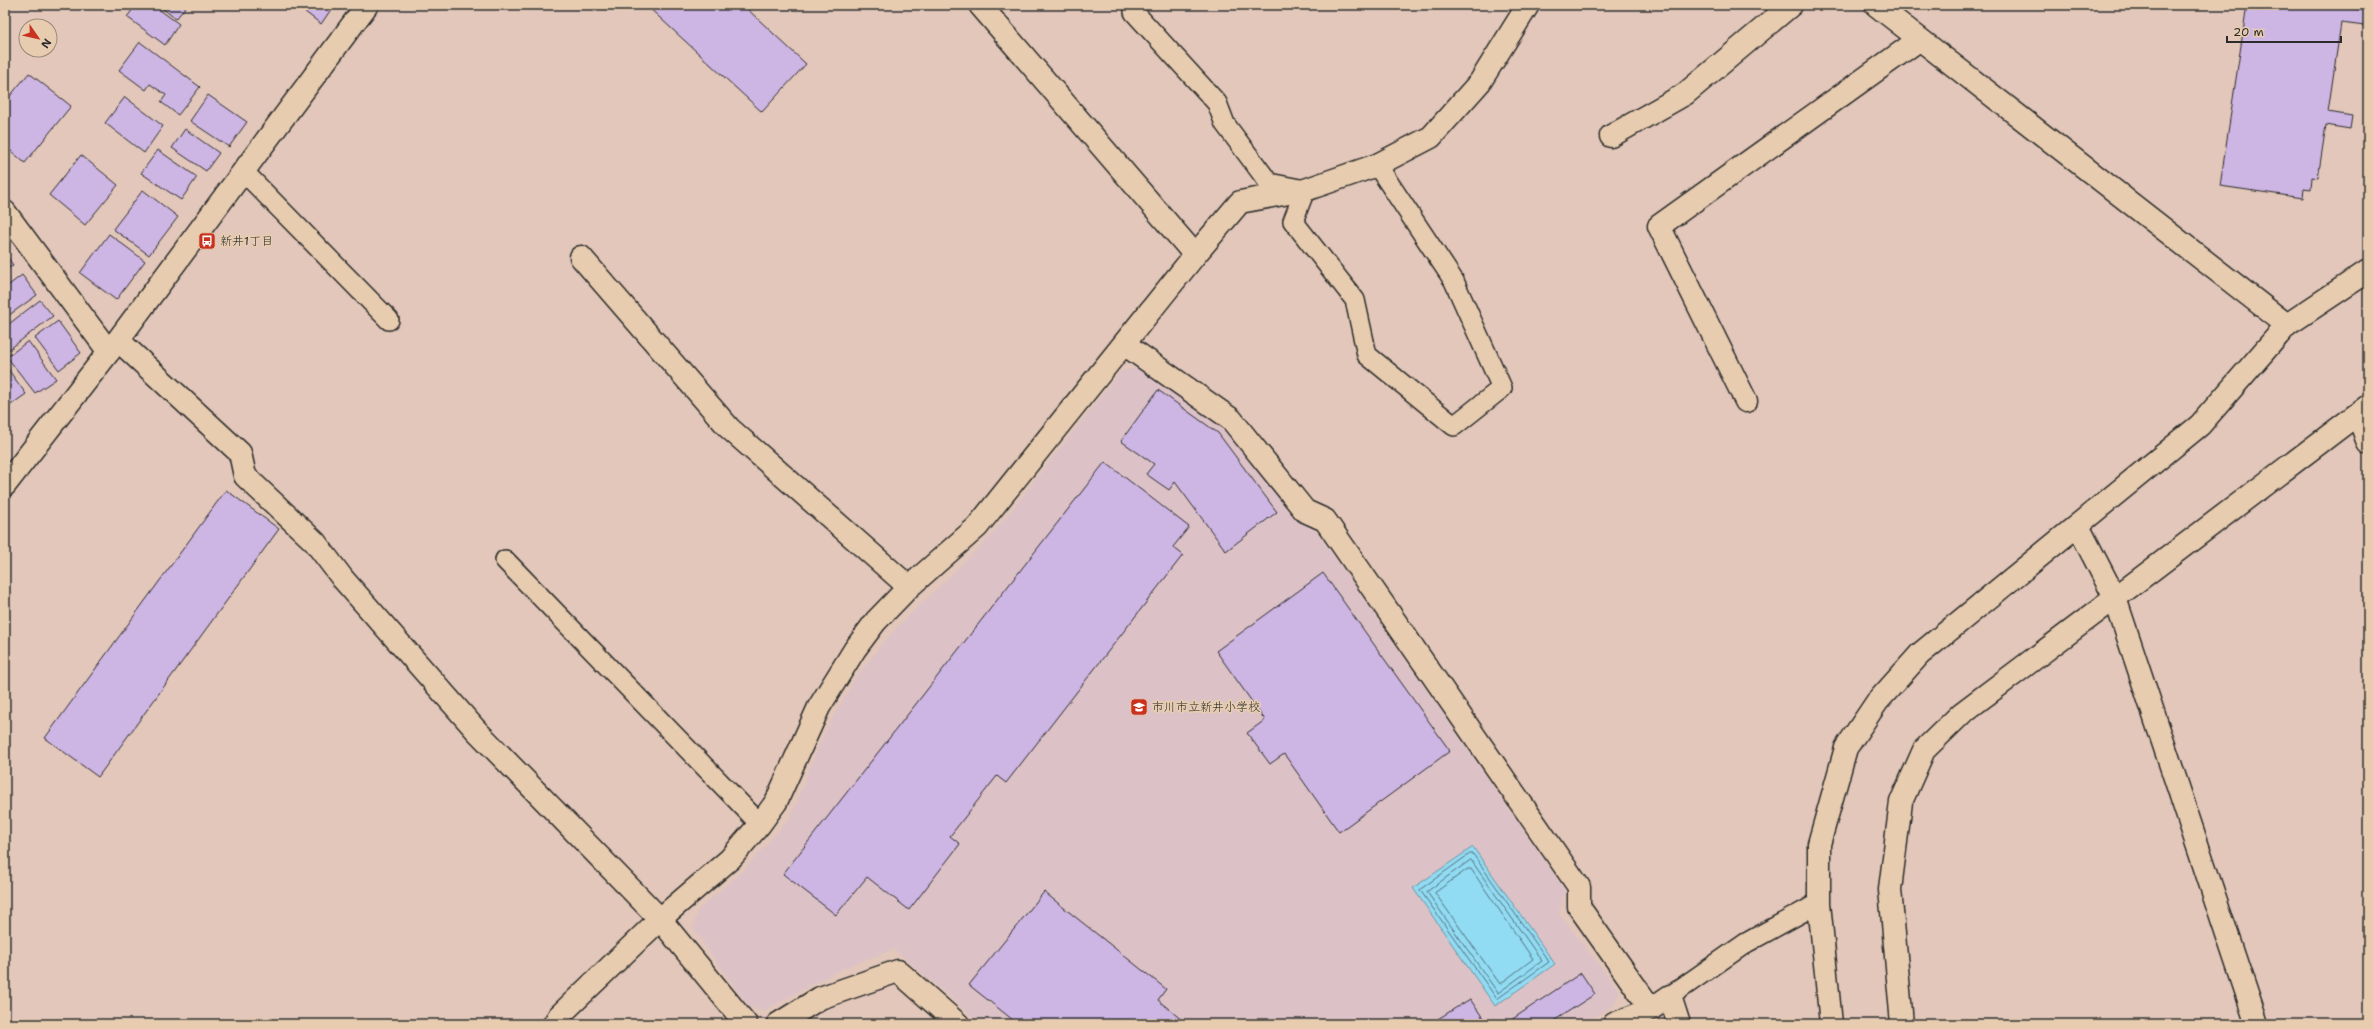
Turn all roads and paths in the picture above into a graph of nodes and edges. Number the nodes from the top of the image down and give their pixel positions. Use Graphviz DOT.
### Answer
graph roads {
  1 [pos="367,5"];
  2 [pos="980,5"];
  3 [pos="1528,5"];
  4 [pos="1791,5"];
  5 [pos="1876,5"];
  6 [pos="1134,12"];
  7 [pos="1920,39"];
  8 [pos="1611,136"];
  9 [pos="1377,165"];
  10 [pos="244,172"];
  11 [pos="1306,190"];
  12 [pos="5,212"];
  13 [pos="1195,255"];
  14 [pos="581,257"];
  15 [pos="2368,271"];
  16 [pos="389,320"];
  17 [pos="2287,325"];
  18 [pos="1124,344"];
  19 [pos="114,346"];
  20 [pos="1746,401"];
  21 [pos="2363,410"];
  22 [pos="2368,443"];
  23 [pos="5,484"];
  24 [pos="2078,526"];
  25 [pos="505,560"];
  26 [pos="909,587"];
  27 [pos="2115,598"];
  28 [pos="760,824"];
  29 [pos="1819,903"];
  30 [pos="660,919"];
  31 [pos="1670,996"];
  32 [pos="1651,1009"];
  33 [pos="554,1024"];
  34 [pos="746,1024"];
  35 [pos="778,1024"];
  36 [pos="958,1024"];
  37 [pos="1614,1024"];
  38 [pos="1679,1024"];
  39 [pos="1831,1024"];
  40 [pos="1902,1024"];
  41 [pos="2257,1024"];
  1 -- 10 [label="street"];
  2 -- 13 [label="street"];
  3 -- 9 [label="street"];
  4 -- 8 [label="street"];
  5 -- 7 [label="street"];
  6 -- 11 [label="lane"];
  7 -- 17 [label="street"];
  7 -- 20 [label="street"];
  9 -- 11 [label="street"];
  9 -- 11 [label="lane"];
  10 -- 16 [label="lane"];
  10 -- 19 [label="street"];
  11 -- 13 [label="street"];
  12 -- 19 [label="street"];
  13 -- 18 [label="street"];
  14 -- 26 [label="street"];
  15 -- 17 [label="street"];
  17 -- 24 [label="street"];
  18 -- 26 [label="street"];
  18 -- 32 [label="street"];
  19 -- 23 [label="street"];
  19 -- 30 [label="street"];
  21 -- 22 [label="street"];
  21 -- 27 [label="street"];
  24 -- 27 [label="street"];
  24 -- 29 [label="street"];
  25 -- 28 [label="lane"];
  26 -- 28 [label="street"];
  27 -- 40 [label="street"];
  27 -- 41 [label="street"];
  28 -- 30 [label="street"];
  29 -- 31 [label="lane"];
  29 -- 39 [label="street"];
  30 -- 33 [label="street"];
  30 -- 34 [label="street"];
  31 -- 32 [label="street"];
  31 -- 38 [label="street"];
  32 -- 37 [label="street"];
  35 -- 36 [label="street"];
}
